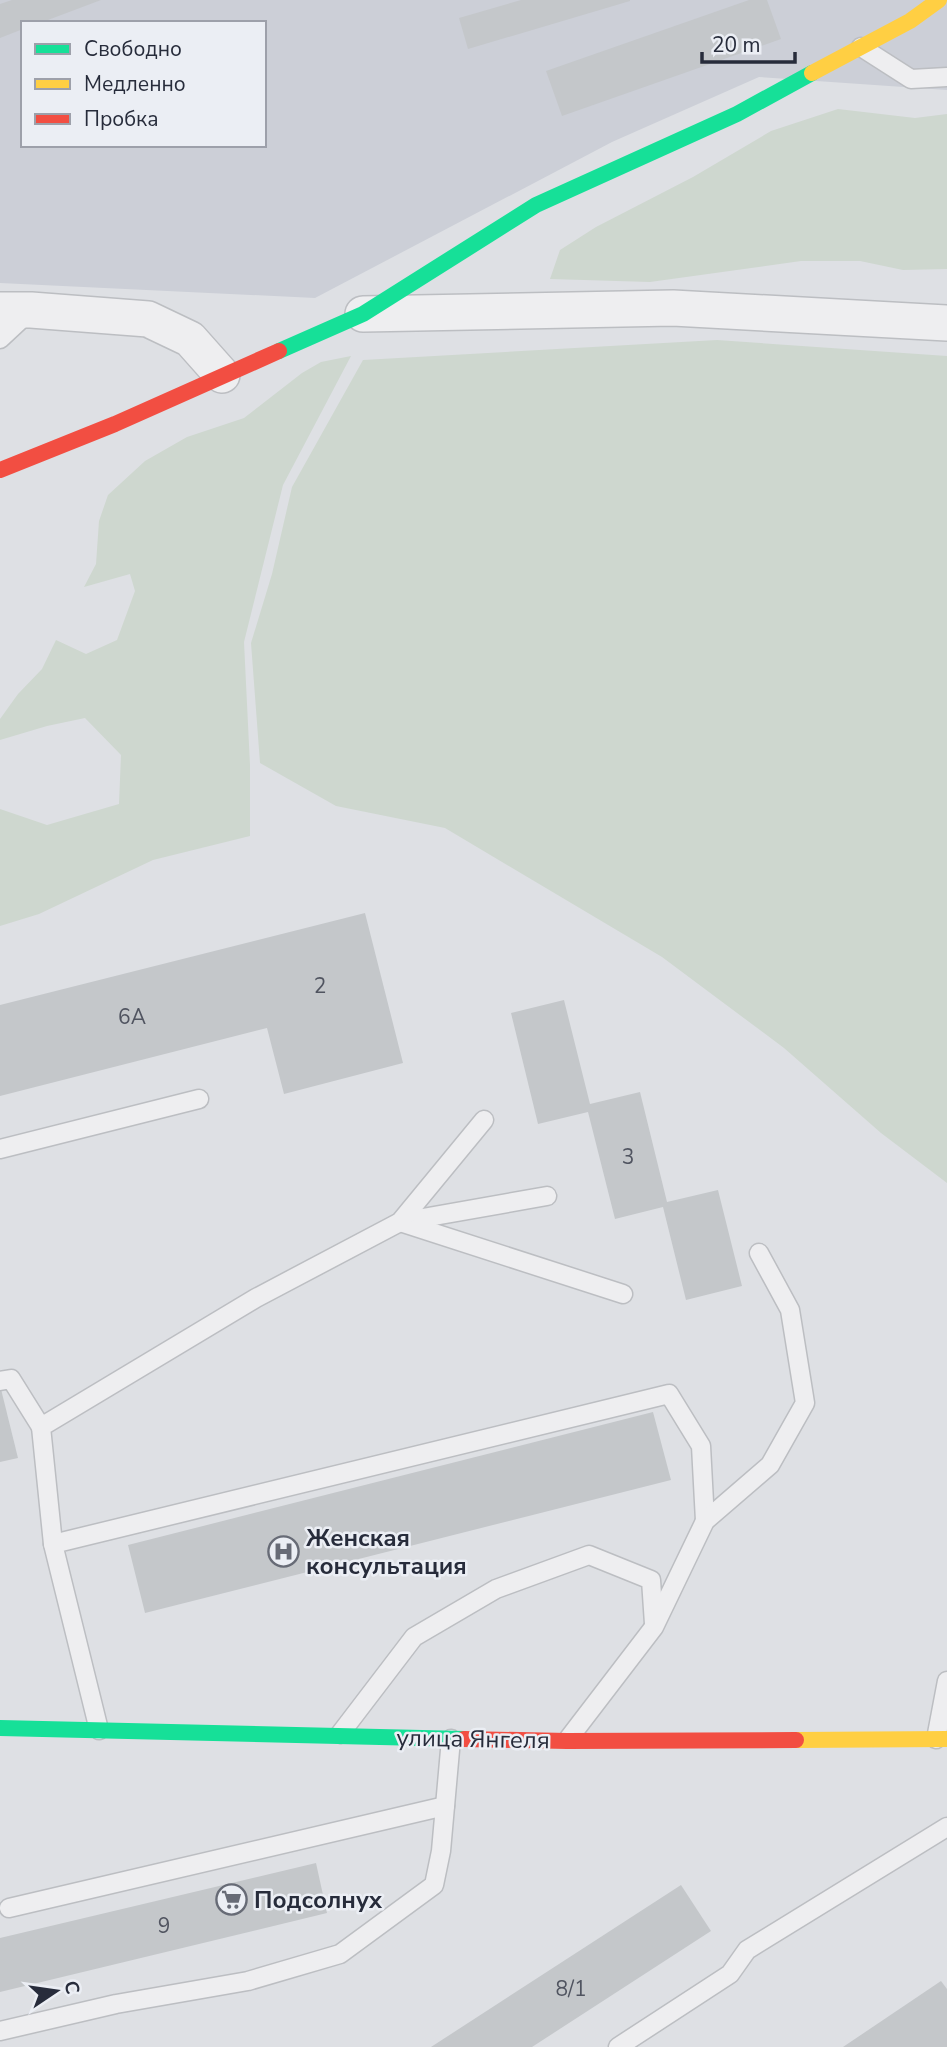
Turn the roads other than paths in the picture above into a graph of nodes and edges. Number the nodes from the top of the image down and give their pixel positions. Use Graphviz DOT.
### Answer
graph roads {
  1 [pos="939,0"];
  2 [pos="862,47"];
  3 [pos="947,77"];
  4 [pos="16,310"];
  5 [pos="363,314"];
  6 [pos="947,323"];
  7 [pos="0,339"];
  8 [pos="222,375"];
  9 [pos="0,470"];
  10 [pos="199,1099"];
  11 [pos="484,1120"];
  12 [pos="0,1149"];
  13 [pos="547,1196"];
  14 [pos="400,1222"];
  15 [pos="759,1253"];
  16 [pos="623,1294"];
  17 [pos="0,1381"];
  18 [pos="41,1427"];
  19 [pos="705,1521"];
  20 [pos="53,1544"];
  21 [pos="654,1627"];
  22 [pos="947,1681"];
  23 [pos="0,1728"];
  24 [pos="99,1730"];
  25 [pos="339,1736"];
  26 [pos="451,1738"];
  27 [pos="941,1739"];
  28 [pos="567,1741"];
  29 [pos="445,1806"];
  30 [pos="947,1827"];
  31 [pos="9,1908"];
  32 [pos="0,2031"];
  33 [pos="618,2047"];
  1 -- 2 [label="street"];
  2 -- 3 [label="lane"];
  2 -- 5 [label="street"];
  4 -- 7 [label="lane"];
  4 -- 8 [label="street"];
  5 -- 6 [label="street"];
  5 -- 8 [label="street"];
  8 -- 9 [label="street"];
  10 -- 12 [label="lane"];
  11 -- 14 [label="lane"];
  13 -- 14 [label="lane"];
  14 -- 16 [label="lane"];
  14 -- 18 [label="lane"];
  15 -- 19 [label="lane"];
  17 -- 18 [label="lane"];
  18 -- 20 [label="lane"];
  19 -- 20 [label="lane"];
  19 -- 21 [label="lane"];
  20 -- 24 [label="lane"];
  21 -- 25 [label="lane"];
  21 -- 28 [label="lane"];
  22 -- 27 [label="lane"];
  23 -- 24 [label="street, улица Янгеля"];
  24 -- 25 [label="street, улица Янгеля"];
  25 -- 26 [label="street, улица Янгеля"];
  26 -- 28 [label="street, улица Янгеля"];
  26 -- 29 [label="lane"];
  27 -- 28 [label="street, улица Янгеля"];
  29 -- 31 [label="lane"];
  29 -- 32 [label="lane"];
  30 -- 33 [label="lane"];
}
